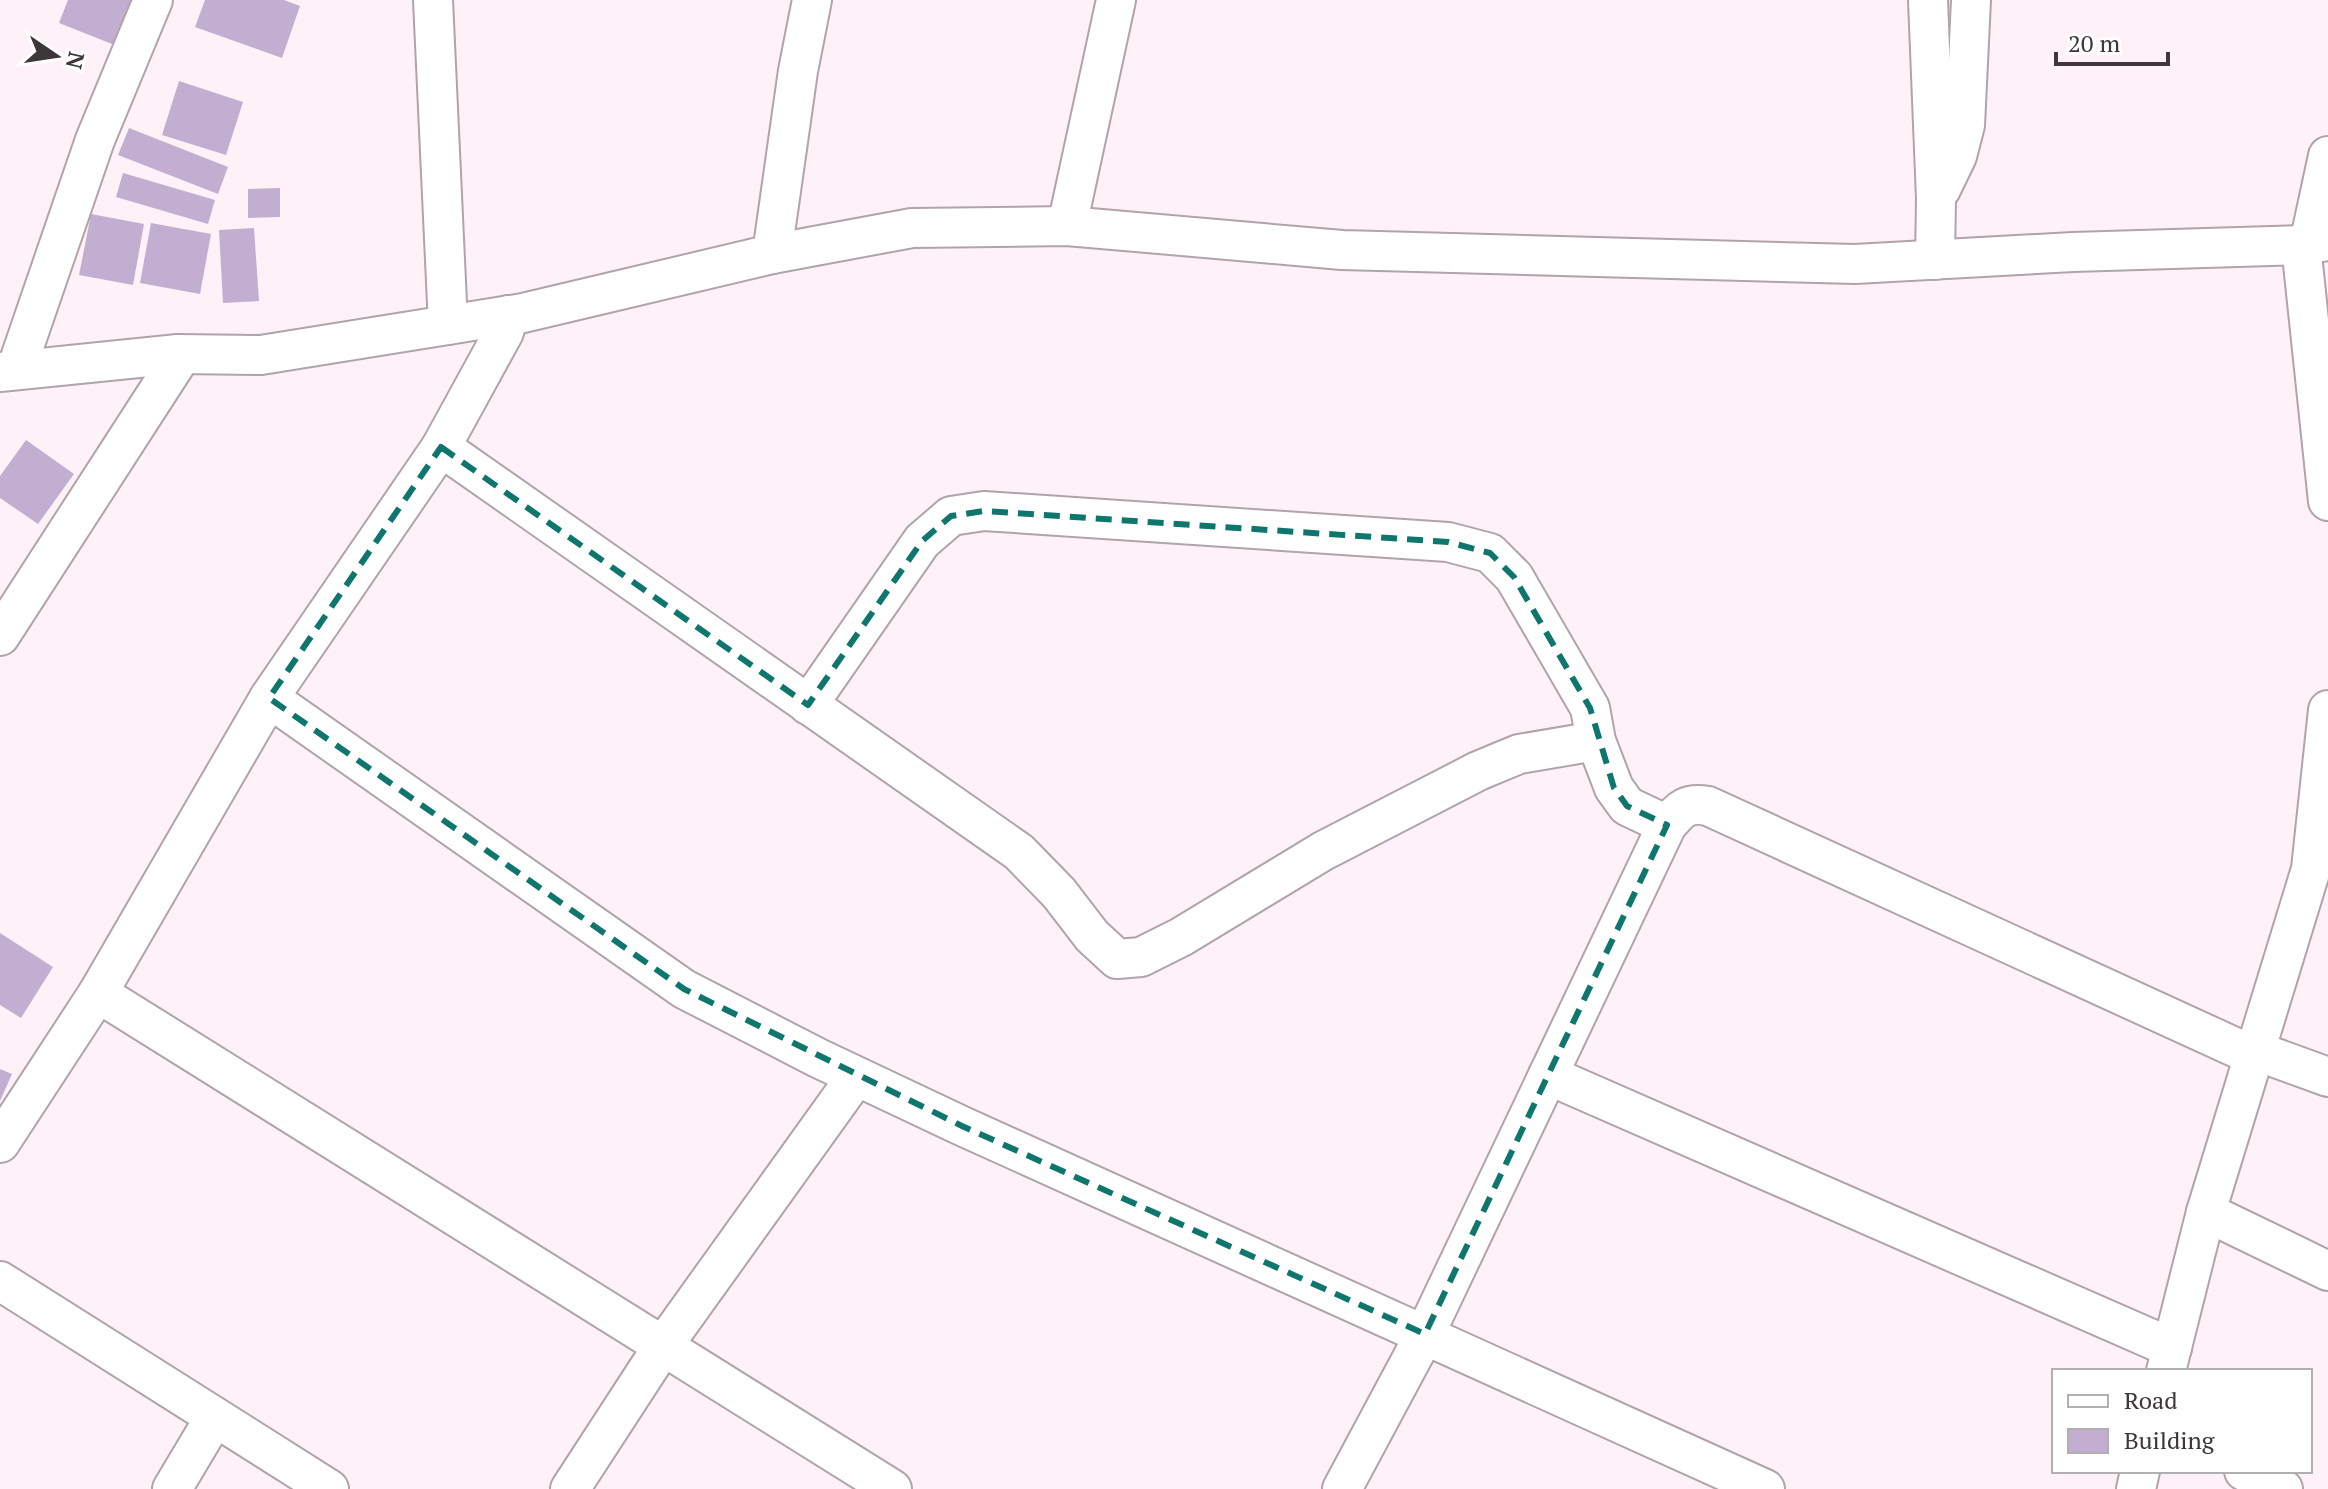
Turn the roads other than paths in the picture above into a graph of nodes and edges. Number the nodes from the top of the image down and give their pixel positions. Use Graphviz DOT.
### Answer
graph roads {
  1 [pos="153,0"];
  2 [pos="433,0"];
  3 [pos="812,0"];
  4 [pos="1116,0"];
  5 [pos="1928,0"];
  6 [pos="1971,0"];
  7 [pos="2328,156"];
  8 [pos="1936,199"];
  9 [pos="1067,226"];
  10 [pos="2313,243"];
  11 [pos="772,254"];
  12 [pos="1935,260"];
  13 [pos="509,315"];
  14 [pos="448,325"];
  15 [pos="178,354"];
  16 [pos="8,371"];
  17 [pos="441,447"];
  18 [pos="2328,501"];
  19 [pos="0,636"];
  20 [pos="269,698"];
  21 [pos="808,705"];
  22 [pos="2328,710"];
  23 [pos="1596,741"];
  24 [pos="2324,793"];
  25 [pos="1667,825"];
  26 [pos="98,993"];
  27 [pos="2254,1056"];
  28 [pos="1548,1075"];
  29 [pos="856,1077"];
  30 [pos="2328,1077"];
  31 [pos="0,1143"];
  32 [pos="2206,1212"];
  33 [pos="2328,1271"];
  34 [pos="0,1281"];
  35 [pos="1425,1334"];
  36 [pos="663,1346"];
  37 [pos="2169,1360"];
  38 [pos="215,1417"];
  39 [pos="2248,1473"];
  40 [pos="172,1489"];
  41 [pos="329,1489"];
  42 [pos="570,1489"];
  43 [pos="892,1489"];
  44 [pos="1342,1489"];
  45 [pos="1765,1489"];
  46 [pos="2283,1489"];
  1 -- 16 [label="street"];
  2 -- 14 [label="street"];
  3 -- 11 [label="street"];
  4 -- 9 [label="street"];
  5 -- 8 [label="street"];
  6 -- 8 [label="street"];
  7 -- 10 [label="street"];
  8 -- 12 [label="street"];
  9 -- 11 [label="street"];
  9 -- 12 [label="street"];
  10 -- 12 [label="street"];
  10 -- 18 [label="street"];
  11 -- 13 [label="street"];
  13 -- 14 [label="street"];
  13 -- 17 [label="street"];
  14 -- 15 [label="street"];
  15 -- 16 [label="street"];
  15 -- 19 [label="street"];
  17 -- 20 [label="street"];
  17 -- 21 [label="street"];
  20 -- 26 [label="street"];
  20 -- 29 [label="street"];
  21 -- 23 [label="street"];
  21 -- 23 [label="street"];
  22 -- 24 [label="street"];
  23 -- 25 [label="street"];
  24 -- 27 [label="street"];
  25 -- 27 [label="street"];
  25 -- 28 [label="street"];
  26 -- 31 [label="street"];
  26 -- 36 [label="street"];
  27 -- 30 [label="street"];
  27 -- 32 [label="street"];
  28 -- 35 [label="street"];
  28 -- 37 [label="street"];
  29 -- 35 [label="street"];
  29 -- 36 [label="street"];
  32 -- 33 [label="street"];
  32 -- 37 [label="street"];
  34 -- 38 [label="street"];
  35 -- 44 [label="street"];
  35 -- 45 [label="street"];
  36 -- 42 [label="street"];
  36 -- 43 [label="street"];
  38 -- 40 [label="street"];
  38 -- 41 [label="street"];
  39 -- 46 [label="street"];
}
